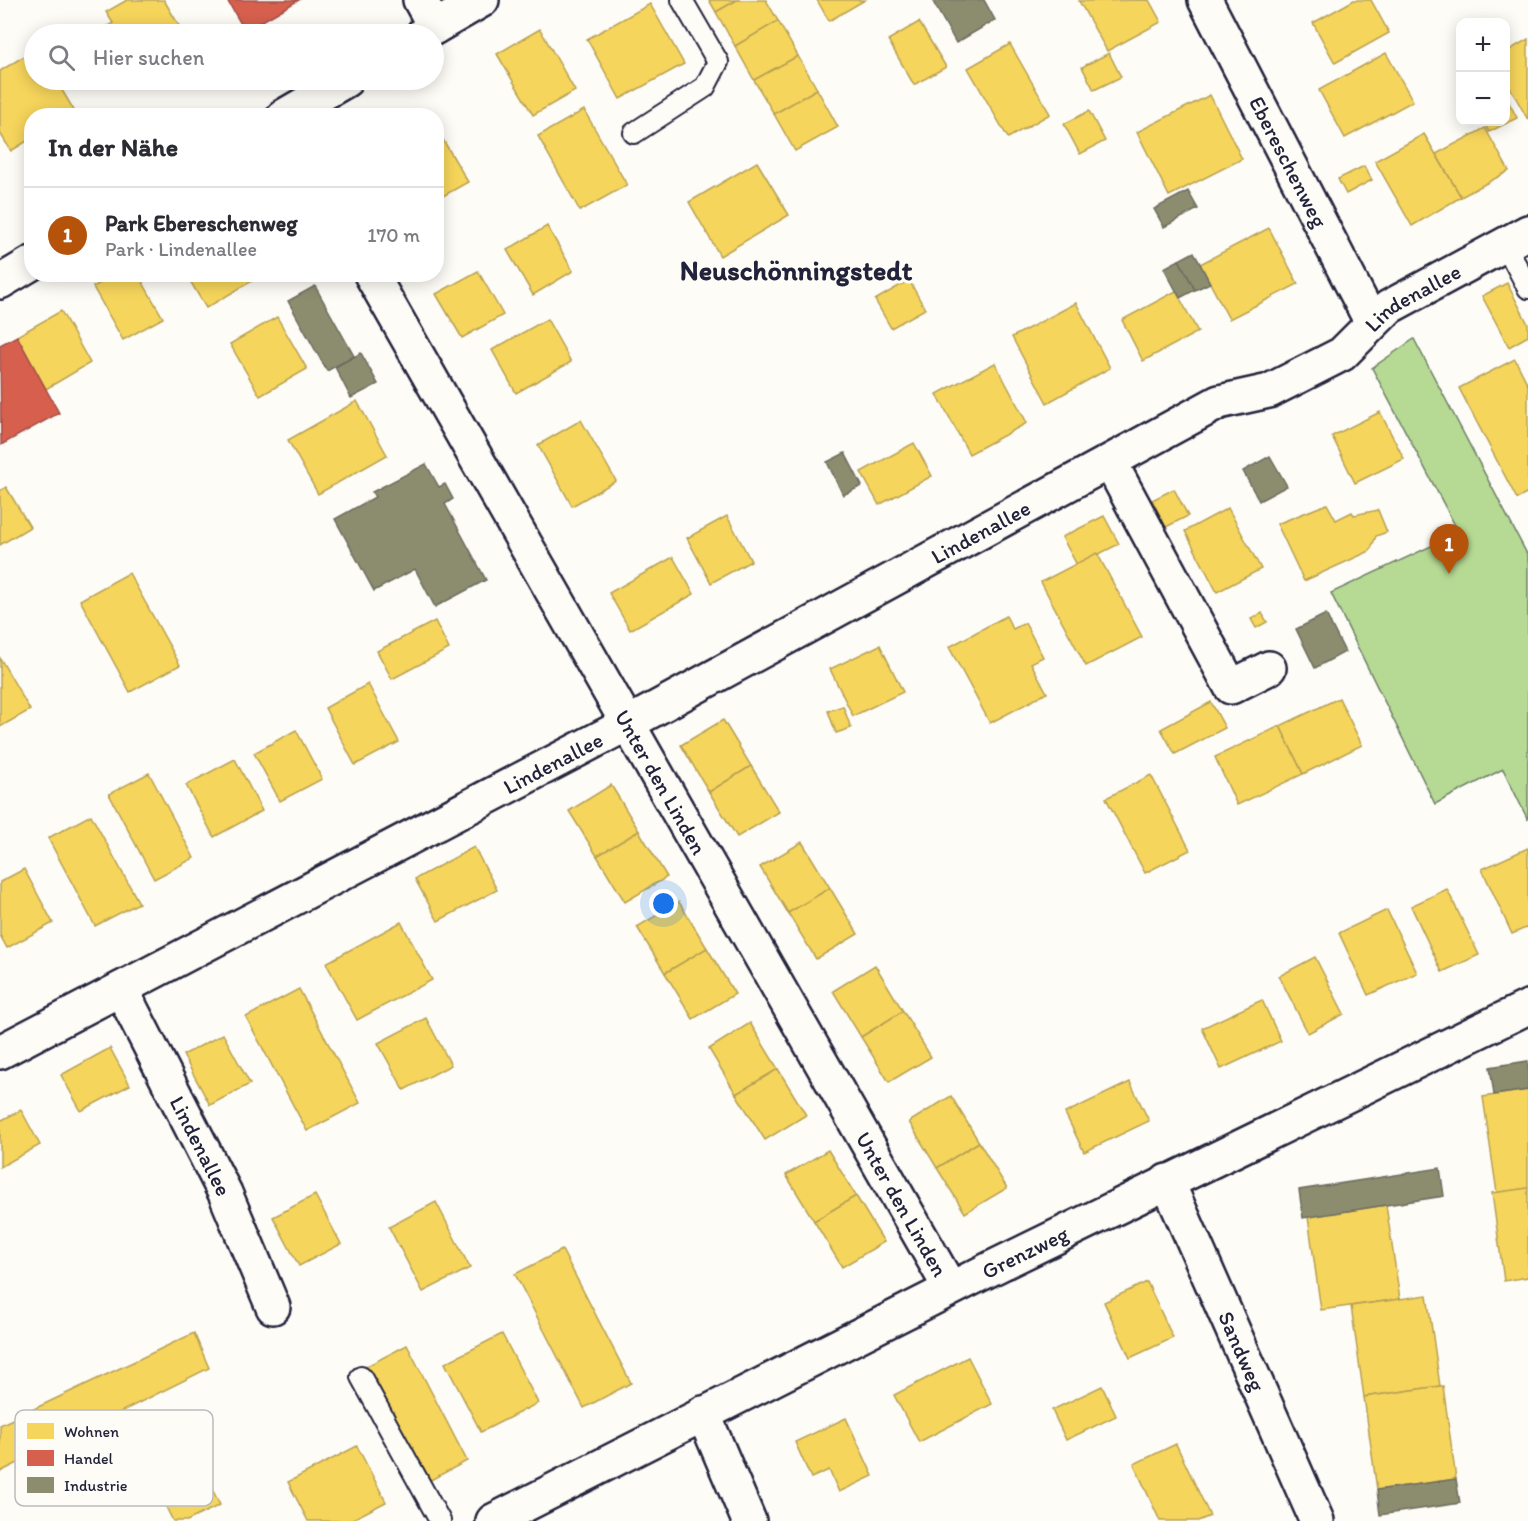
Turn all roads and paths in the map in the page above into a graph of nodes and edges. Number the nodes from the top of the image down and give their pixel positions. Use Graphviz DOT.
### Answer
graph roads {
  1 [pos="482,0"];
  2 [pos="682,0"];
  3 [pos="1205,0"];
  4 [pos="426,21"];
  5 [pos="329,90"];
  6 [pos="298,108"];
  7 [pos="634,133"];
  8 [pos="1516,238"];
  9 [pos="24,268"];
  10 [pos="0,282"];
  11 [pos="376,282"];
  12 [pos="1528,288"];
  13 [pos="1372,323"];
  14 [pos="1110,462"];
  15 [pos="1269,668"];
  16 [pos="627,724"];
  17 [pos="121,989"];
  18 [pos="1528,1007"];
  19 [pos="0,1052"];
  20 [pos="1167,1181"];
  21 [pos="950,1288"];
  22 [pos="273,1307"];
  23 [pos="361,1377"];
  24 [pos="704,1413"];
  25 [pos="440,1521"];
  26 [pos="493,1521"];
  27 [pos="749,1521"];
  28 [pos="1317,1521"];
  1 -- 4 [label="street"];
  2 -- 7 [label="lane"];
  3 -- 13 [label="street, Ebereschenweg"];
  5 -- 6 [label="street"];
  8 -- 12 [label="lane"];
  8 -- 13 [label="street, Lindenallee"];
  9 -- 10 [label="street"];
  11 -- 16 [label="street, Unter den Linden"];
  13 -- 14 [label="street, Lindenallee"];
  14 -- 15 [label="street"];
  14 -- 16 [label="street, Lindenallee"];
  16 -- 17 [label="street, Lindenallee"];
  16 -- 21 [label="street, Unter den Linden"];
  17 -- 19 [label="street, Lindenallee"];
  17 -- 22 [label="street, Lindenallee"];
  18 -- 20 [label="street, Grenzweg"];
  20 -- 21 [label="street, Grenzweg"];
  20 -- 28 [label="street, Sandweg"];
  21 -- 24 [label="street, Grenzweg"];
  23 -- 25 [label="lane"];
  24 -- 26 [label="street, Grenzweg"];
  24 -- 27 [label="street"];
}
